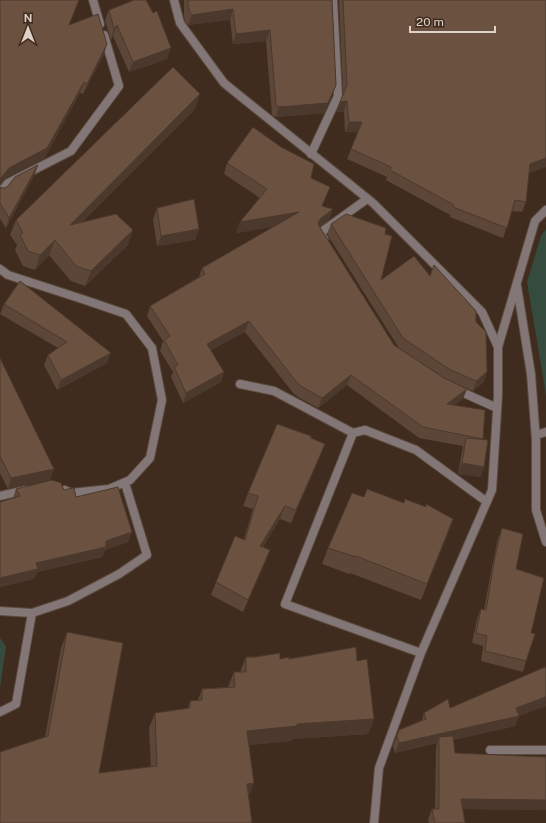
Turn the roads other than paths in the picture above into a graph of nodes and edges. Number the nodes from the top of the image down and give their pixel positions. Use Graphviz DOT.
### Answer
graph roads {
  1 [pos="93,0"];
  2 [pos="174,0"];
  3 [pos="333,0"];
  4 [pos="312,154"];
  5 [pos="0,194"];
  6 [pos="367,199"];
  7 [pos="546,210"];
  8 [pos="329,246"];
  9 [pos="0,269"];
  10 [pos="517,283"];
  11 [pos="498,347"];
  12 [pos="240,384"];
  13 [pos="450,387"];
  14 [pos="497,408"];
  15 [pos="546,432"];
  16 [pos="353,433"];
  17 [pos="536,435"];
  18 [pos="124,483"];
  19 [pos="56,487"];
  20 [pos="35,488"];
  21 [pos="0,496"];
  22 [pos="487,502"];
  23 [pos="546,542"];
  24 [pos="0,611"];
  25 [pos="32,613"];
  26 [pos="421,654"];
  27 [pos="0,712"];
  28 [pos="490,750"];
  29 [pos="546,750"];
  30 [pos="374,823"];
  1 -- 5 [label="street"];
  2 -- 4 [label="street"];
  3 -- 4 [label="street"];
  4 -- 6 [label="street"];
  6 -- 8 [label="street"];
  6 -- 11 [label="street"];
  7 -- 10 [label="street"];
  9 -- 18 [label="street"];
  10 -- 11 [label="street"];
  10 -- 17 [label="street"];
  11 -- 14 [label="street"];
  12 -- 16 [label="street"];
  13 -- 14 [label="street"];
  14 -- 22 [label="street"];
  15 -- 17 [label="street"];
  16 -- 22 [label="street"];
  16 -- 26 [label="street"];
  17 -- 23 [label="street"];
  18 -- 19 [label="street"];
  18 -- 25 [label="street"];
  20 -- 21 [label="street"];
  22 -- 26 [label="street"];
  24 -- 25 [label="street"];
  25 -- 27 [label="street"];
  26 -- 30 [label="street"];
  28 -- 29 [label="street"];
}
